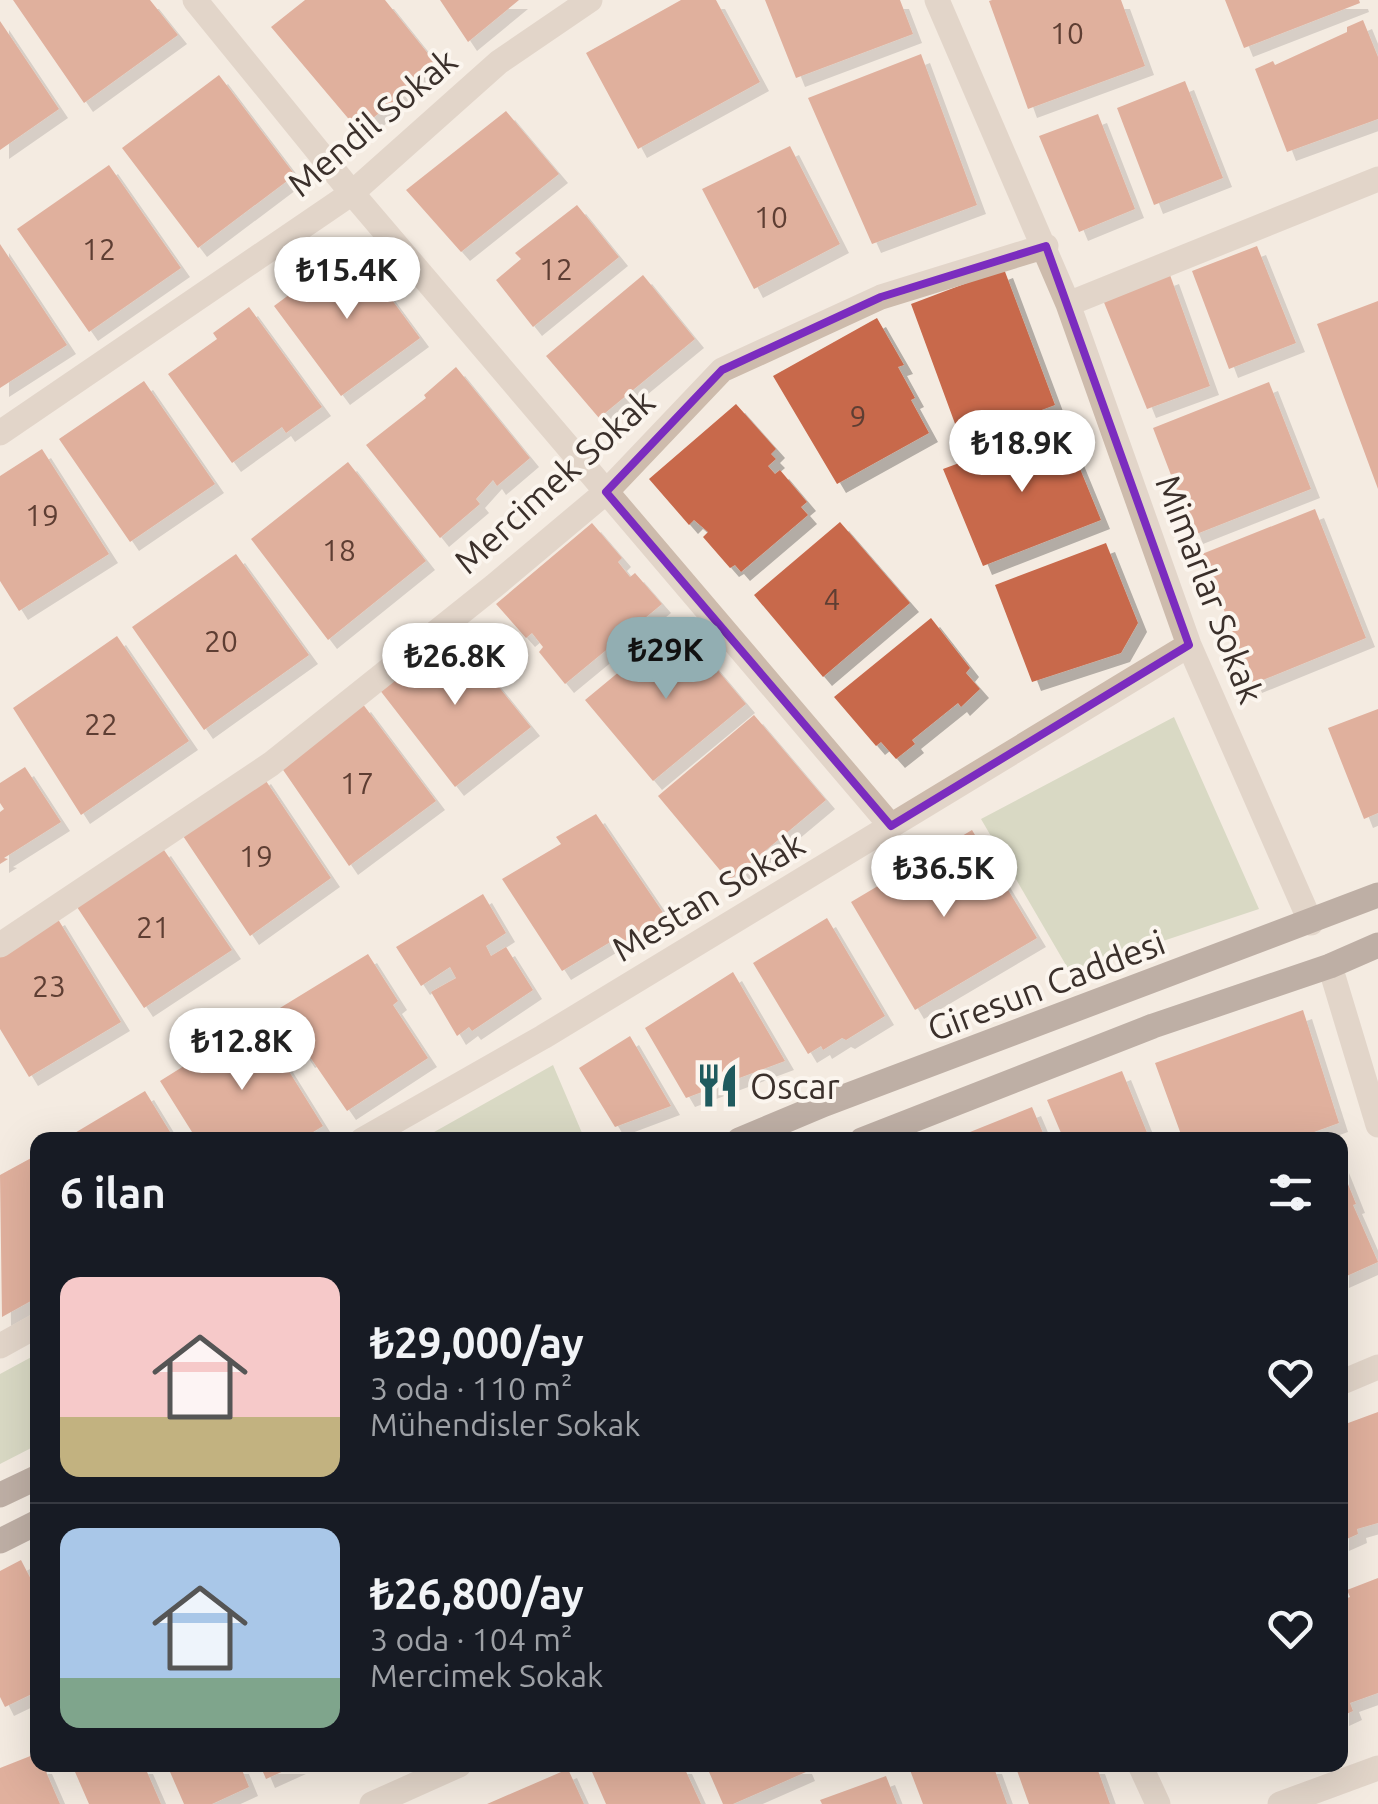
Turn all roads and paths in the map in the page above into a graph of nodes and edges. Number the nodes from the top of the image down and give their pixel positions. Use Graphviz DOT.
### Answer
graph roads {
  1 [pos="194,0"];
  2 [pos="590,0"];
  3 [pos="938,0"];
  4 [pos="1378,180"];
  5 [pos="352,193"];
  6 [pos="1046,246"];
  7 [pos="1068,304"];
  8 [pos="0,432"];
  9 [pos="606,492"];
  10 [pos="1189,645"];
  11 [pos="891,826"];
  12 [pos="1378,894"];
  13 [pos="1311,922"];
  14 [pos="0,945"];
  15 [pos="1378,946"];
  16 [pos="1330,966"];
  17 [pos="1378,1126"];
  18 [pos="376,1132"];
  19 [pos="758,1132"];
  20 [pos="882,1132"];
  21 [pos="30,1329"];
  22 [pos="0,1346"];
  23 [pos="1378,1368"];
  24 [pos="1348,1380"];
  25 [pos="30,1481"];
  26 [pos="0,1495"];
  27 [pos="30,1526"];
  28 [pos="0,1541"];
  29 [pos="1378,1768"];
  30 [pos="443,1772"];
  31 [pos="1143,1772"];
  32 [pos="372,1804"];
  33 [pos="1158,1804"];
  34 [pos="1280,1804"];
  1 -- 5 [label="street"];
  2 -- 5 [label="street, Mendil Sokak"];
  3 -- 6 [label="street, Mimarlar Sokak"];
  4 -- 7 [label="street"];
  5 -- 8 [label="street, Mendil Sokak"];
  5 -- 9 [label="street"];
  6 -- 7 [label="street, Mimarlar Sokak"];
  6 -- 9 [label="street, Mercimek Sokak"];
  7 -- 10 [label="street, Mimarlar Sokak"];
  9 -- 11 [label="street"];
  9 -- 14 [label="street, Mercimek Sokak"];
  10 -- 11 [label="street, Mestan Sokak"];
  10 -- 13 [label="street, Mimarlar Sokak"];
  11 -- 18 [label="street, Mestan Sokak"];
  12 -- 13 [label="main road, Giresun Caddesi"];
  13 -- 19 [label="main road, Giresun Caddesi"];
  15 -- 16 [label="main road"];
  16 -- 17 [label="street"];
  16 -- 20 [label="main road"];
  21 -- 22 [label="street"];
  23 -- 24 [label="street"];
  25 -- 26 [label="main road"];
  27 -- 28 [label="main road"];
  29 -- 34 [label="street"];
  30 -- 32 [label="street"];
  31 -- 33 [label="street"];
}
